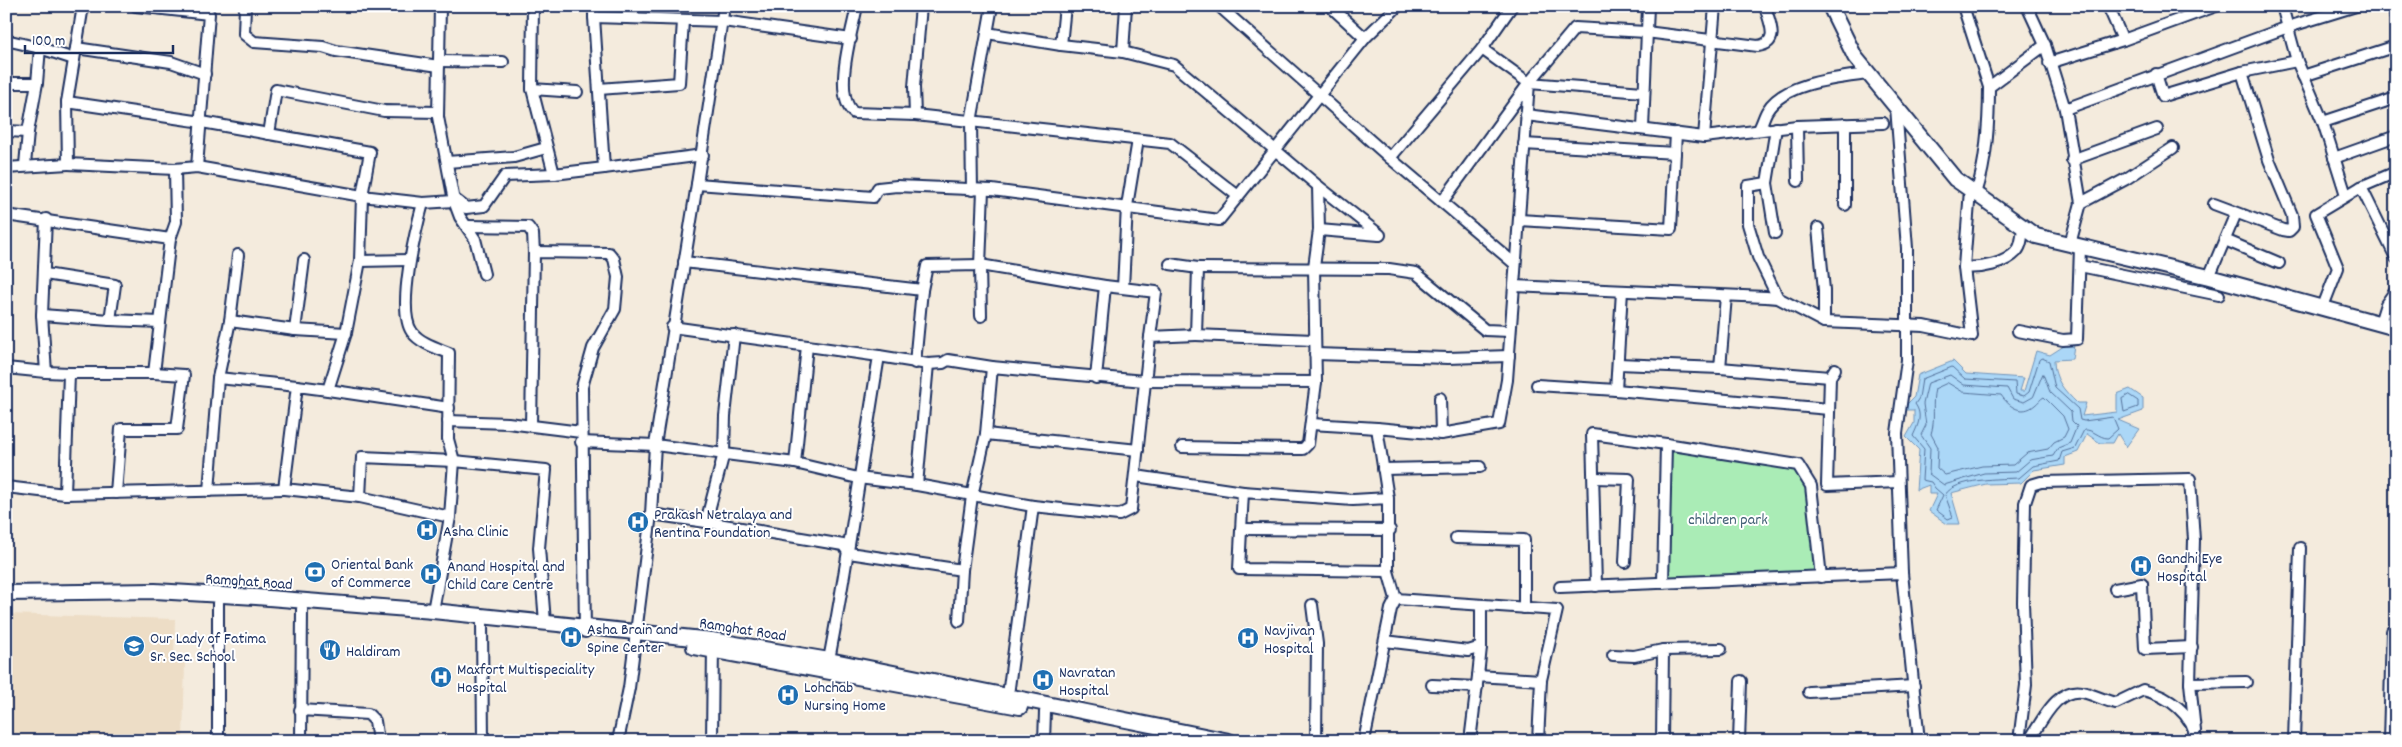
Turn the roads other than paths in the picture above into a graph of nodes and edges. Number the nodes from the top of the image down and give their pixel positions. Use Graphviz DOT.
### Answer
graph roads {
  1 [pos="83,6"];
  2 [pos="136,6"];
  3 [pos="245,6"];
  4 [pos="440,6"];
  5 [pos="533,6"];
  6 [pos="594,6"];
  7 [pos="724,6"];
  8 [pos="856,6"];
  9 [pos="921,6"];
  10 [pos="992,6"];
  11 [pos="1065,6"];
  12 [pos="1126,6"];
  13 [pos="1219,6"];
  14 [pos="1330,6"];
  15 [pos="1398,6"];
  16 [pos="1512,6"];
  17 [pos="1648,6"];
  18 [pos="1714,6"];
  19 [pos="1765,6"];
  20 [pos="1830,6"];
  21 [pos="1963,6"];
  22 [pos="2027,6"];
  23 [pos="2108,6"];
  24 [pos="2282,6"];
  25 [pos="2356,6"];
  26 [pos="2393,6"];
  27 [pos="2212,7"];
  28 [pos="167,8"];
  29 [pos="198,9"];
  30 [pos="209,10"];
  31 [pos="2396,16"];
  32 [pos="594,18"];
  33 [pos="723,20"];
  34 [pos="683,21"];
  35 [pos="2288,27"];
  36 [pos="1646,32"];
  37 [pos="987,33"];
  38 [pos="851,38"];
  39 [pos="1365,38"];
  40 [pos="6,40"];
  41 [pos="2123,40"];
  42 [pos="1711,42"];
  43 [pos="1062,45"];
  44 [pos="2045,45"];
  45 [pos="2396,46"];
  46 [pos="40,48"];
  47 [pos="1482,49"];
  48 [pos="1123,52"];
  49 [pos="75,53"];
  50 [pos="2297,61"];
  51 [pos="503,62"];
  52 [pos="2049,63"];
  53 [pos="439,64"];
  54 [pos="2242,72"];
  55 [pos="205,74"];
  56 [pos="1868,74"];
  57 [pos="2156,74"];
  58 [pos="2303,76"];
  59 [pos="6,83"];
  60 [pos="1528,83"];
  61 [pos="37,84"];
  62 [pos="1989,86"];
  63 [pos="599,89"];
  64 [pos="532,90"];
  65 [pos="577,92"];
  66 [pos="1644,92"];
  67 [pos="1320,95"];
  68 [pos="2396,98"];
  69 [pos="67,102"];
  70 [pos="1896,107"];
  71 [pos="2065,109"];
  72 [pos="438,112"];
  73 [pos="1526,114"];
  74 [pos="915,115"];
  75 [pos="202,122"];
  76 [pos="971,122"];
  77 [pos="1883,122"];
  78 [pos="2323,122"];
  79 [pos="1845,124"];
  80 [pos="1797,126"];
  81 [pos="1776,128"];
  82 [pos="1643,129"];
  83 [pos="2157,129"];
  84 [pos="1759,130"];
  85 [pos="6,131"];
  86 [pos="28,132"];
  87 [pos="1676,133"];
  88 [pos="269,134"];
  89 [pos="1704,136"];
  90 [pos="2396,136"];
  91 [pos="1138,140"];
  92 [pos="1524,144"];
  93 [pos="546,148"];
  94 [pos="2174,148"];
  95 [pos="1276,151"];
  96 [pos="1675,153"];
  97 [pos="703,155"];
  98 [pos="1390,158"];
  99 [pos="2334,158"];
  100 [pos="2072,160"];
  101 [pos="447,162"];
  102 [pos="68,164"];
  103 [pos="25,166"];
  104 [pos="197,167"];
  105 [pos="6,168"];
  106 [pos="604,168"];
  107 [pos="175,169"];
  108 [pos="2396,172"];
  109 [pos="554,174"];
  110 [pos="1798,181"];
  111 [pos="1767,183"];
  112 [pos="697,184"];
  113 [pos="1318,186"];
  114 [pos="2361,187"];
  115 [pos="977,190"];
  116 [pos="1973,192"];
  117 [pos="2346,195"];
  118 [pos="362,196"];
  119 [pos="1238,196"];
  120 [pos="454,200"];
  121 [pos="1442,202"];
  122 [pos="423,203"];
  123 [pos="2081,203"];
  124 [pos="2214,204"];
  125 [pos="1845,205"];
  126 [pos="1127,206"];
  127 [pos="2236,213"];
  128 [pos="6,214"];
  129 [pos="46,219"];
  130 [pos="1519,220"];
  131 [pos="468,226"];
  132 [pos="2023,227"];
  133 [pos="1818,228"];
  134 [pos="1319,230"];
  135 [pos="1775,233"];
  136 [pos="170,239"];
  137 [pos="2225,240"];
  138 [pos="2393,243"];
  139 [pos="2075,246"];
  140 [pos="534,252"];
  141 [pos="238,255"];
  142 [pos="2396,258"];
  143 [pos="304,260"];
  144 [pos="409,260"];
  145 [pos="360,261"];
  146 [pos="684,262"];
  147 [pos="2279,263"];
  148 [pos="1170,264"];
  149 [pos="1515,264"];
  150 [pos="980,265"];
  151 [pos="2080,266"];
  152 [pos="1314,267"];
  153 [pos="1964,267"];
  154 [pos="1198,268"];
  155 [pos="45,274"];
  156 [pos="484,274"];
  157 [pos="2209,277"];
  158 [pos="1105,286"];
  159 [pos="1514,286"];
  160 [pos="1123,288"];
  161 [pos="922,290"];
  162 [pos="2396,290"];
  163 [pos="1622,291"];
  164 [pos="2219,295"];
  165 [pos="1726,296"];
  166 [pos="1778,298"];
  167 [pos="2322,309"];
  168 [pos="42,315"];
  169 [pos="981,316"];
  170 [pos="110,320"];
  171 [pos="230,321"];
  172 [pos="160,322"];
  173 [pos="1824,322"];
  174 [pos="2380,323"];
  175 [pos="1907,326"];
  176 [pos="672,327"];
  177 [pos="2396,328"];
  178 [pos="295,330"];
  179 [pos="1510,331"];
  180 [pos="2018,331"];
  181 [pos="346,333"];
  182 [pos="734,335"];
  183 [pos="1196,335"];
  184 [pos="1150,337"];
  185 [pos="1314,340"];
  186 [pos="807,346"];
  187 [pos="1315,354"];
  188 [pos="879,356"];
  189 [pos="1509,356"];
  190 [pos="915,363"];
  191 [pos="928,364"];
  192 [pos="1618,364"];
  193 [pos="992,367"];
  194 [pos="6,368"];
  195 [pos="1720,368"];
  196 [pos="46,372"];
  197 [pos="69,373"];
  198 [pos="154,373"];
  199 [pos="218,378"];
  200 [pos="1096,378"];
  201 [pos="1144,381"];
  202 [pos="1316,382"];
  203 [pos="1537,385"];
  204 [pos="297,386"];
  205 [pos="328,390"];
  206 [pos="1616,390"];
  207 [pos="1440,398"];
  208 [pos="449,408"];
  209 [pos="1829,409"];
  210 [pos="448,421"];
  211 [pos="1312,424"];
  212 [pos="531,425"];
  213 [pos="1377,428"];
  214 [pos="986,434"];
  215 [pos="1441,434"];
  216 [pos="581,437"];
  217 [pos="1666,444"];
  218 [pos="655,445"];
  219 [pos="1182,446"];
  220 [pos="1138,450"];
  221 [pos="724,453"];
  222 [pos="454,461"];
  223 [pos="795,463"];
  224 [pos="1480,467"];
  225 [pos="1383,469"];
  226 [pos="1136,476"];
  227 [pos="858,478"];
  228 [pos="1594,478"];
  229 [pos="1898,482"];
  230 [pos="917,485"];
  231 [pos="6,487"];
  232 [pos="284,489"];
  233 [pos="209,490"];
  234 [pos="1243,492"];
  235 [pos="116,493"];
  236 [pos="65,494"];
  237 [pos="972,496"];
  238 [pos="360,497"];
  239 [pos="1388,498"];
  240 [pos="1033,506"];
  241 [pos="651,514"];
  242 [pos="450,517"];
  243 [pos="706,522"];
  244 [pos="1241,529"];
  245 [pos="1390,530"];
  246 [pos="1456,538"];
  247 [pos="2300,548"];
  248 [pos="849,553"];
  249 [pos="1626,562"];
  250 [pos="962,570"];
  251 [pos="1388,571"];
  252 [pos="1902,573"];
  253 [pos="1821,577"];
  254 [pos="1663,583"];
  255 [pos="1596,586"];
  256 [pos="1560,587"];
  257 [pos="2116,589"];
  258 [pos="6,593"];
  259 [pos="1396,599"];
  260 [pos="6,601"];
  261 [pos="218,603"];
  262 [pos="1312,605"];
  263 [pos="1481,606"];
  264 [pos="302,608"];
  265 [pos="1524,608"];
  266 [pos="433,611"];
  267 [pos="959,621"];
  268 [pos="545,622"];
  269 [pos="482,623"];
  270 [pos="585,629"];
  271 [pos="2392,631"];
  272 [pos="634,636"];
  273 [pos="1385,641"];
  274 [pos="713,645"];
  275 [pos="1481,647"];
  276 [pos="2192,647"];
  277 [pos="1721,649"];
  278 [pos="1663,650"];
  279 [pos="1613,655"];
  280 [pos="828,666"];
  281 [pos="1541,680"];
  282 [pos="1741,681"];
  283 [pos="1477,682"];
  284 [pos="2246,682"];
  285 [pos="2190,683"];
  286 [pos="1432,685"];
  287 [pos="1914,686"];
  288 [pos="1809,692"];
  289 [pos="1008,696"];
  290 [pos="300,710"];
  291 [pos="1045,712"];
  292 [pos="2196,736"];
  293 [pos="218,741"];
  294 [pos="301,741"];
  295 [pos="378,741"];
  296 [pos="484,741"];
  297 [pos="618,741"];
  298 [pos="712,741"];
  299 [pos="1044,741"];
  300 [pos="1185,741"];
  301 [pos="1229,741"];
  302 [pos="1316,741"];
  303 [pos="1364,741"];
  304 [pos="1470,741"];
  305 [pos="1538,741"];
  306 [pos="1662,741"];
  307 [pos="1739,741"];
  308 [pos="1920,741"];
  309 [pos="2020,741"];
  310 [pos="2029,741"];
  311 [pos="2294,741"];
  312 [pos="2389,741"];
  1 -- 49 [label="street"];
  2 -- 28 [label="street"];
  3 -- 53 [label="street"];
  4 -- 53 [label="street"];
  5 -- 64 [label="street"];
  6 -- 32 [label="street"];
  7 -- 33 [label="street"];
  8 -- 38 [label="street"];
  9 -- 74 [label="street"];
  10 -- 37 [label="street"];
  11 -- 43 [label="street"];
  12 -- 48 [label="street"];
  13 -- 67 [label="street"];
  14 -- 39 [label="street"];
  15 -- 39 [label="street"];
  16 -- 47 [label="street"];
  17 -- 36 [label="street"];
  18 -- 42 [label="street"];
  19 -- 42 [label="street"];
  20 -- 56 [label="main road"];
  21 -- 62 [label="street"];
  22 -- 44 [label="street"];
  23 -- 41 [label="street"];
  24 -- 35 [label="street"];
  25 -- 35 [label="street"];
  26 -- 31 [label="street"];
  27 -- 41 [label="street"];
  28 -- 29 [label="street"];
  29 -- 30 [label="street"];
  30 -- 55 [label="street"];
  32 -- 34 [label="street"];
  32 -- 63 [label="street"];
  33 -- 34 [label="street"];
  33 -- 38 [label="street"];
  33 -- 97 [label="street"];
  34 -- 63 [label="street"];
  35 -- 50 [label="street"];
  35 -- 57 [label="street"];
  36 -- 42 [label="street"];
  36 -- 60 [label="street"];
  36 -- 66 [label="street"];
  37 -- 43 [label="street"];
  37 -- 76 [label="street"];
  38 -- 74 [label="street"];
  39 -- 67 [label="street"];
  40 -- 46 [label="street"];
  41 -- 52 [label="street"];
  42 -- 89 [label="street"];
  43 -- 48 [label="street"];
  44 -- 52 [label="street"];
  44 -- 62 [label="street"];
  45 -- 58 [label="street"];
  46 -- 49 [label="street"];
  46 -- 61 [label="street"];
  47 -- 60 [label="street"];
  47 -- 98 [label="street"];
  48 -- 95 [label="street"];
  49 -- 55 [label="street"];
  49 -- 69 [label="street"];
  50 -- 54 [label="street"];
  50 -- 58 [label="street"];
  51 -- 53 [label="street"];
  52 -- 71 [label="street"];
  53 -- 72 [label="street"];
  54 -- 57 [label="street"];
  54 -- 127 [label="street"];
  55 -- 75 [label="street"];
  56 -- 70 [label="main road"];
  56 -- 84 [label="street"];
  57 -- 71 [label="street"];
  58 -- 78 [label="street"];
  59 -- 61 [label="street"];
  60 -- 66 [label="street"];
  60 -- 73 [label="street"];
  60 -- 121 [label="street"];
  61 -- 86 [label="street"];
  62 -- 116 [label="street"];
  63 -- 106 [label="street"];
  64 -- 65 [label="street"];
  64 -- 93 [label="street"];
  66 -- 82 [label="street"];
  67 -- 95 [label="street"];
  67 -- 98 [label="street"];
  68 -- 78 [label="street"];
  69 -- 75 [label="street"];
  69 -- 102 [label="street"];
  70 -- 116 [label="main road"];
  70 -- 175 [label="street"];
  71 -- 100 [label="street"];
  72 -- 88 [label="street"];
  72 -- 101 [label="street"];
  73 -- 82 [label="street"];
  73 -- 92 [label="street"];
  74 -- 76 [label="street"];
  75 -- 88 [label="street"];
  75 -- 104 [label="street"];
  76 -- 91 [label="street"];
  76 -- 115 [label="street"];
  77 -- 79 [label="street"];
  78 -- 99 [label="street"];
  79 -- 80 [label="street"];
  79 -- 125 [label="street"];
  80 -- 81 [label="street"];
  80 -- 110 [label="street"];
  81 -- 84 [label="street"];
  81 -- 111 [label="street"];
  82 -- 87 [label="street"];
  83 -- 100 [label="street"];
  84 -- 89 [label="street"];
  85 -- 86 [label="street"];
  86 -- 103 [label="street"];
  87 -- 89 [label="street"];
  87 -- 96 [label="street"];
  88 -- 118 [label="street"];
  90 -- 99 [label="street"];
  91 -- 119 [label="street"];
  91 -- 126 [label="street"];
  92 -- 96 [label="street"];
  92 -- 130 [label="street"];
  93 -- 101 [label="street"];
  93 -- 109 [label="street"];
  94 -- 123 [label="street"];
  95 -- 113 [label="street"];
  95 -- 119 [label="street"];
  96 -- 130 [label="street"];
  97 -- 106 [label="street"];
  97 -- 112 [label="street"];
  98 -- 121 [label="street"];
  99 -- 117 [label="street"];
  100 -- 123 [label="street"];
  101 -- 120 [label="street"];
  102 -- 103 [label="street"];
  102 -- 107 [label="street"];
  103 -- 105 [label="street"];
  104 -- 107 [label="street"];
  104 -- 118 [label="street"];
  106 -- 109 [label="street"];
  107 -- 136 [label="street"];
  108 -- 114 [label="street"];
  109 -- 120 [label="street"];
  111 -- 135 [label="street"];
  111 -- 166 [label="street"];
  112 -- 115 [label="street"];
  112 -- 146 [label="street"];
  113 -- 134 [label="street"];
  113 -- 134 [label="street"];
  114 -- 117 [label="street"];
  114 -- 138 [label="street"];
  115 -- 126 [label="street"];
  115 -- 150 [label="street"];
  116 -- 132 [label="main road"];
  116 -- 153 [label="street"];
  117 -- 167 [label="street"];
  118 -- 122 [label="street"];
  118 -- 145 [label="street"];
  119 -- 126 [label="street"];
  120 -- 122 [label="street"];
  120 -- 131 [label="street"];
  121 -- 149 [label="street"];
  122 -- 144 [label="street"];
  123 -- 139 [label="street"];
  124 -- 127 [label="street"];
  126 -- 160 [label="street"];
  127 -- 137 [label="street"];
  128 -- 129 [label="street"];
  129 -- 136 [label="street"];
  129 -- 155 [label="street"];
  130 -- 149 [label="street"];
  131 -- 140 [label="street"];
  131 -- 156 [label="street"];
  132 -- 139 [label="main road"];
  132 -- 153 [label="street"];
  133 -- 173 [label="street"];
  134 -- 152 [label="street"];
  136 -- 172 [label="street"];
  137 -- 147 [label="street"];
  137 -- 157 [label="street"];
  138 -- 142 [label="street"];
  139 -- 151 [label="street"];
  139 -- 157 [label="main road"];
  140 -- 212 [label="street"];
  140 -- 216 [label="street"];
  141 -- 171 [label="street"];
  143 -- 178 [label="street"];
  144 -- 145 [label="street"];
  144 -- 208 [label="street"];
  145 -- 181 [label="street"];
  146 -- 161 [label="street"];
  146 -- 176 [label="street"];
  148 -- 154 [label="street"];
  149 -- 159 [label="street"];
  150 -- 158 [label="street"];
  150 -- 161 [label="street"];
  150 -- 169 [label="street"];
  151 -- 164 [label="street"];
  151 -- 180 [label="street"];
  152 -- 154 [label="street"];
  152 -- 179 [label="street"];
  152 -- 185 [label="street"];
  153 -- 175 [label="street"];
  154 -- 183 [label="street"];
  155 -- 168 [label="street"];
  155 -- 170 [label="street"];
  157 -- 167 [label="main road"];
  158 -- 160 [label="street"];
  158 -- 200 [label="street"];
  159 -- 163 [label="street"];
  159 -- 179 [label="street"];
  160 -- 184 [label="street"];
  161 -- 190 [label="street"];
  162 -- 174 [label="street"];
  163 -- 165 [label="street"];
  163 -- 192 [label="street"];
  165 -- 166 [label="street"];
  165 -- 195 [label="street"];
  166 -- 173 [label="street"];
  167 -- 174 [label="main road"];
  168 -- 170 [label="street"];
  168 -- 196 [label="street"];
  170 -- 172 [label="street"];
  171 -- 178 [label="street"];
  171 -- 199 [label="street"];
  172 -- 198 [label="street"];
  173 -- 175 [label="street"];
  174 -- 177 [label="main road"];
  175 -- 229 [label="street"];
  176 -- 182 [label="street"];
  176 -- 218 [label="street"];
  178 -- 181 [label="street"];
  179 -- 189 [label="street"];
  181 -- 205 [label="street"];
  182 -- 186 [label="street"];
  182 -- 221 [label="street"];
  183 -- 184 [label="street"];
  183 -- 185 [label="street"];
  184 -- 201 [label="street"];
  185 -- 187 [label="street"];
  186 -- 188 [label="street"];
  186 -- 223 [label="street"];
  187 -- 189 [label="street"];
  187 -- 202 [label="street"];
  188 -- 190 [label="street"];
  188 -- 227 [label="street"];
  189 -- 215 [label="street"];
  190 -- 191 [label="street"];
  191 -- 193 [label="street"];
  191 -- 230 [label="street"];
  192 -- 195 [label="street"];
  192 -- 206 [label="street"];
  193 -- 200 [label="street"];
  193 -- 214 [label="street"];
  194 -- 196 [label="street"];
  195 -- 209 [label="street"];
  196 -- 197 [label="street"];
  197 -- 198 [label="street"];
  197 -- 236 [label="street"];
  198 -- 235 [label="street"];
  199 -- 204 [label="street"];
  199 -- 233 [label="street"];
  200 -- 201 [label="street"];
  201 -- 202 [label="street"];
  201 -- 220 [label="street"];
  202 -- 211 [label="street"];
  203 -- 206 [label="street"];
  204 -- 205 [label="street"];
  204 -- 232 [label="street"];
  205 -- 208 [label="street"];
  206 -- 209 [label="street"];
  207 -- 215 [label="street"];
  208 -- 210 [label="street"];
  209 -- 229 [label="street"];
  210 -- 212 [label="street"];
  210 -- 222 [label="street"];
  211 -- 213 [label="street"];
  211 -- 219 [label="street"];
  212 -- 216 [label="street"];
  213 -- 215 [label="street"];
  213 -- 225 [label="street"];
  214 -- 220 [label="street"];
  214 -- 237 [label="street"];
  216 -- 218 [label="street"];
  216 -- 270 [label="street"];
  217 -- 228 [label="street"];
  217 -- 253 [label="street"];
  217 -- 254 [label="street"];
  218 -- 221 [label="street"];
  218 -- 241 [label="street"];
  220 -- 226 [label="street"];
  221 -- 223 [label="street"];
  221 -- 243 [label="street"];
  222 -- 238 [label="street"];
  222 -- 242 [label="street"];
  222 -- 268 [label="street"];
  223 -- 227 [label="street"];
  224 -- 225 [label="street"];
  225 -- 239 [label="street"];
  226 -- 234 [label="street"];
  226 -- 240 [label="street"];
  227 -- 230 [label="street"];
  227 -- 248 [label="street"];
  228 -- 249 [label="street"];
  228 -- 255 [label="street"];
  229 -- 252 [label="street"];
  230 -- 237 [label="street"];
  231 -- 236 [label="street"];
  232 -- 233 [label="street"];
  232 -- 238 [label="street"];
  233 -- 235 [label="street"];
  234 -- 239 [label="street"];
  234 -- 244 [label="street"];
  235 -- 236 [label="street"];
  237 -- 240 [label="street"];
  237 -- 250 [label="street"];
  238 -- 242 [label="street"];
  239 -- 245 [label="street"];
  240 -- 289 [label="street"];
  241 -- 243 [label="street"];
  241 -- 272 [label="street"];
  242 -- 266 [label="street"];
  243 -- 248 [label="street"];
  244 -- 245 [label="street"];
  244 -- 251 [label="street"];
  245 -- 251 [label="street"];
  246 -- 265 [label="street"];
  247 -- 311 [label="street"];
  248 -- 250 [label="street"];
  248 -- 280 [label="street"];
  250 -- 267 [label="street"];
  251 -- 259 [label="street"];
  252 -- 253 [label="street"];
  252 -- 287 [label="street"];
  253 -- 254 [label="street"];
  254 -- 255 [label="street"];
  255 -- 256 [label="street"];
  257 -- 276 [label="street"];
  258 -- 266 [label="main road, Ramghat Road"];
  259 -- 263 [label="street"];
  259 -- 273 [label="street"];
  260 -- 261 [label="main road, Ramghat Road"];
  261 -- 264 [label="main road, Ramghat Road"];
  261 -- 293 [label="street"];
  262 -- 302 [label="street"];
  263 -- 265 [label="street"];
  263 -- 275 [label="street"];
  264 -- 269 [label="main road, Ramghat Road"];
  264 -- 290 [label="street"];
  265 -- 281 [label="street"];
  266 -- 268 [label="main road, Ramghat Road"];
  268 -- 270 [label="main road, Ramghat Road"];
  269 -- 270 [label="main road, Ramghat Road"];
  269 -- 296 [label="street"];
  270 -- 272 [label="main road, Ramghat Road"];
  271 -- 312 [label="street"];
  272 -- 274 [label="main road, Ramghat Road"];
  272 -- 297 [label="street"];
  273 -- 275 [label="street"];
  273 -- 303 [label="street"];
  274 -- 280 [label="main road, Ramghat Road"];
  274 -- 298 [label="street"];
  275 -- 283 [label="street"];
  276 -- 285 [label="street"];
  276 -- 309 [label="street"];
  277 -- 278 [label="street"];
  278 -- 279 [label="street"];
  278 -- 306 [label="street"];
  280 -- 289 [label="main road, Ramghat Road"];
  280 -- 291 [label="main road, Ramghat Road"];
  281 -- 283 [label="street"];
  281 -- 305 [label="street"];
  282 -- 307 [label="street"];
  283 -- 286 [label="street"];
  283 -- 304 [label="street"];
  284 -- 285 [label="street"];
  285 -- 292 [label="street"];
  287 -- 288 [label="street"];
  287 -- 308 [label="street"];
  289 -- 301 [label="main road, Ramghat Road"];
  290 -- 294 [label="street"];
  290 -- 295 [label="street"];
  291 -- 299 [label="street"];
  291 -- 300 [label="main road, Ramghat Road"];
  292 -- 310 [label="street"];
}
